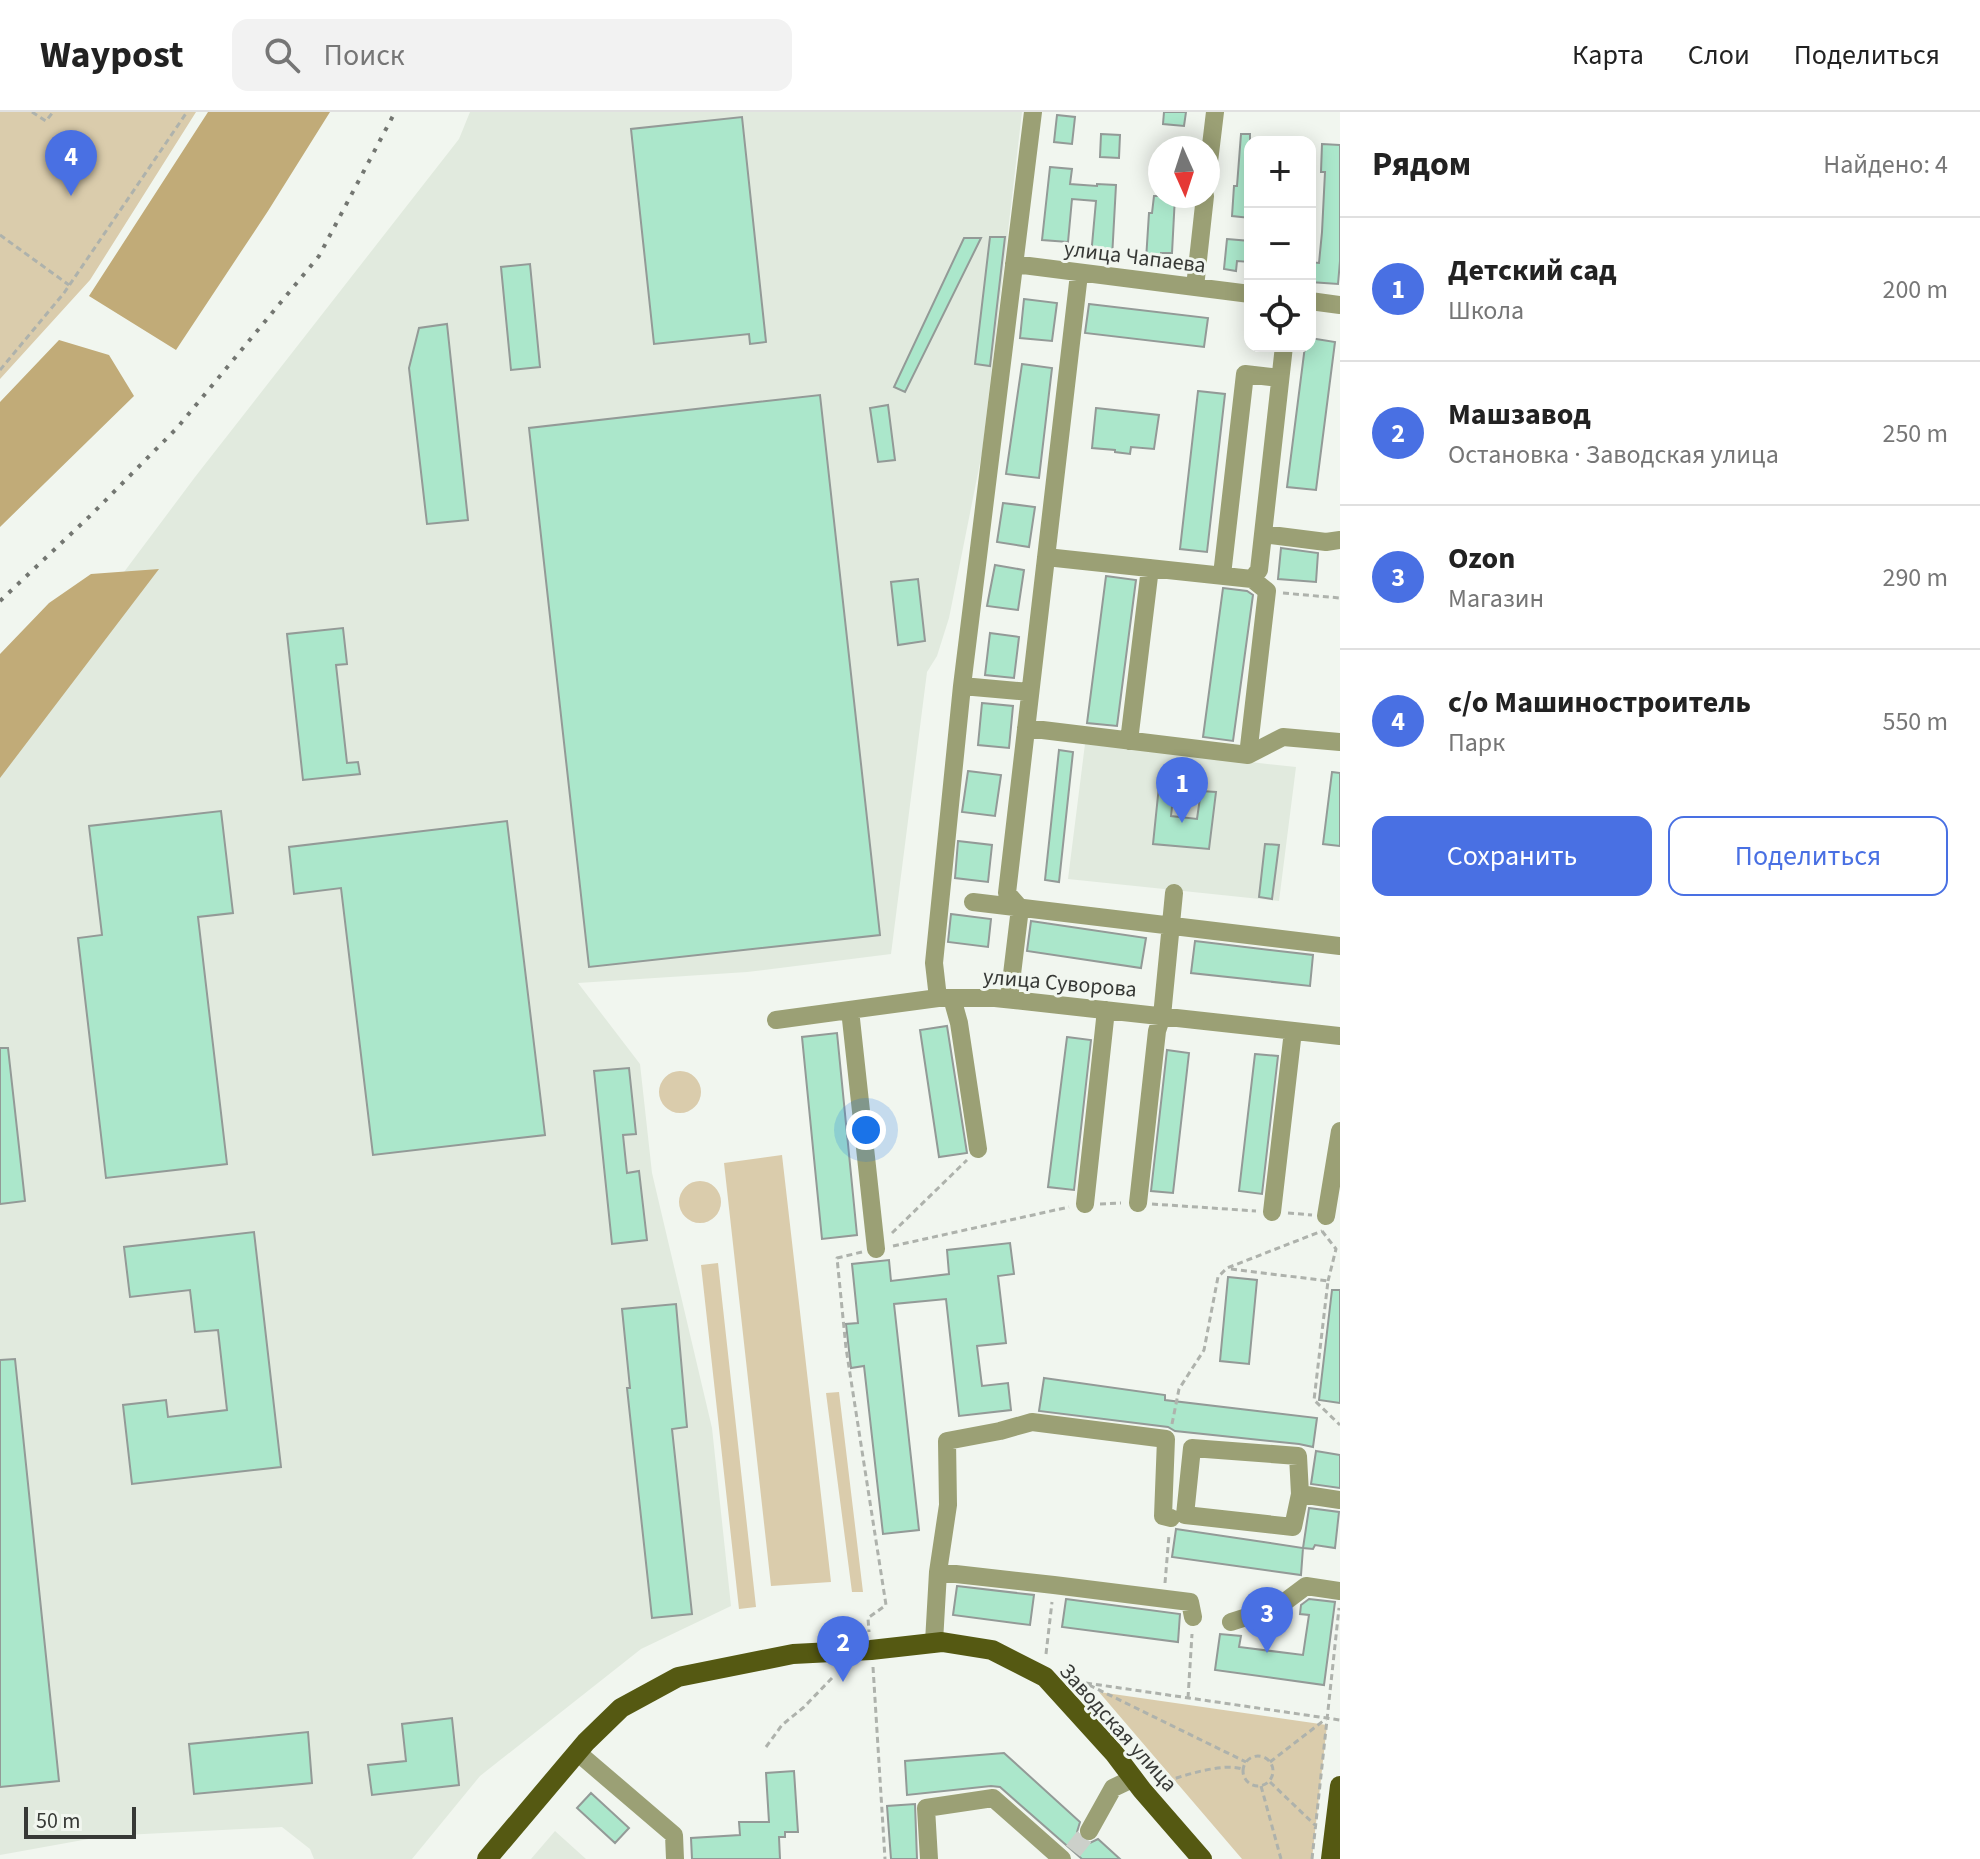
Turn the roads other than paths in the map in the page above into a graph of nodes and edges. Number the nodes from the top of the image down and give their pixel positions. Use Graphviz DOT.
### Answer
graph roads {
  1 [pos="1033,112"];
  2 [pos="1215,112"];
  3 [pos="1212,136"];
  4 [pos="1204,208"];
  5 [pos="1014,264"];
  6 [pos="1079,274"];
  7 [pos="1195,287"];
  8 [pos="1244,293"];
  9 [pos="1316,302"];
  10 [pos="1340,305"];
  11 [pos="1283,352"];
  12 [pos="1280,378"];
  13 [pos="1263,534"];
  14 [pos="1340,540"];
  15 [pos="1046,557"];
  16 [pos="1150,568"];
  17 [pos="1222,575"];
  18 [pos="1252,579"];
  19 [pos="962,686"];
  20 [pos="1030,692"];
  21 [pos="1026,728"];
  22 [pos="1129,741"];
  23 [pos="1340,742"];
  24 [pos="1248,755"];
  25 [pos="1174,893"];
  26 [pos="973,902"];
  27 [pos="1020,908"];
  28 [pos="1171,926"];
  29 [pos="1340,946"];
  30 [pos="945,998"];
  31 [pos="1009,999"];
  32 [pos="850,1010"];
  33 [pos="1106,1010"];
  34 [pos="1162,1016"];
  35 [pos="776,1020"];
  36 [pos="1293,1031"];
  37 [pos="1340,1036"];
  38 [pos="1340,1131"];
  39 [pos="978,1149"];
  40 [pos="1138,1203"];
  41 [pos="1085,1204"];
  42 [pos="1272,1212"];
  43 [pos="1326,1216"];
  44 [pos="876,1249"];
  45 [pos="1300,1494"];
  46 [pos="1340,1500"];
  47 [pos="1171,1518"];
  48 [pos="938,1572"];
  49 [pos="1340,1591"];
  50 [pos="1193,1617"];
  51 [pos="1231,1622"];
  52 [pos="934,1642"];
  53 [pos="577,1752"];
  54 [pos="1138,1784"];
  55 [pos="1340,1786"];
  56 [pos="1089,1831"];
  57 [pos="1335,1849"];
  58 [pos="1067,1856"];
  59 [pos="487,1859"];
  60 [pos="675,1859"];
  61 [pos="929,1859"];
  62 [pos="1202,1859"];
  1 -- 5 [label="street"];
  2 -- 3 [label="street"];
  4 -- 7 [label="street"];
  5 -- 6 [label="street, улица Чапаева"];
  5 -- 19 [label="street"];
  6 -- 7 [label="street, улица Чапаева"];
  6 -- 15 [label="street"];
  7 -- 8 [label="street, улица Чапаева"];
  9 -- 10 [label="street"];
  11 -- 12 [label="street"];
  12 -- 13 [label="street"];
  12 -- 17 [label="street"];
  13 -- 14 [label="street"];
  13 -- 18 [label="street"];
  15 -- 16 [label="street"];
  15 -- 20 [label="street"];
  16 -- 17 [label="street"];
  16 -- 22 [label="street"];
  17 -- 18 [label="street"];
  18 -- 24 [label="street"];
  19 -- 20 [label="street"];
  19 -- 30 [label="street"];
  20 -- 21 [label="street"];
  21 -- 22 [label="street"];
  21 -- 27 [label="street"];
  22 -- 24 [label="street"];
  23 -- 24 [label="street"];
  25 -- 28 [label="street"];
  26 -- 27 [label="street"];
  27 -- 28 [label="street"];
  27 -- 31 [label="street"];
  28 -- 29 [label="street"];
  28 -- 34 [label="street"];
  30 -- 31 [label="street, улица Суворова"];
  30 -- 32 [label="street, улица Суворова"];
  30 -- 39 [label="street"];
  31 -- 33 [label="street, улица Суворова"];
  32 -- 35 [label="street, улица Суворова"];
  32 -- 44 [label="street"];
  33 -- 34 [label="street, улица Суворова"];
  33 -- 41 [label="street"];
  34 -- 36 [label="street, улица Суворова"];
  34 -- 40 [label="street"];
  36 -- 37 [label="street, улица Суворова"];
  36 -- 42 [label="street"];
  38 -- 43 [label="street"];
  45 -- 45 [label="street"];
  45 -- 46 [label="street"];
  47 -- 48 [label="street"];
  48 -- 50 [label="street"];
  48 -- 52 [label="street"];
  49 -- 51 [label="street"];
  52 -- 53 [label="main road, Заводская улица"];
  52 -- 54 [label="main road, Заводская улица"];
  53 -- 59 [label="main road, Заводская улица"];
  53 -- 60 [label="street"];
  54 -- 56 [label="street"];
  54 -- 62 [label="main road, Заводская улица"];
  55 -- 57 [label="main road"];
  58 -- 61 [label="street"];
}
